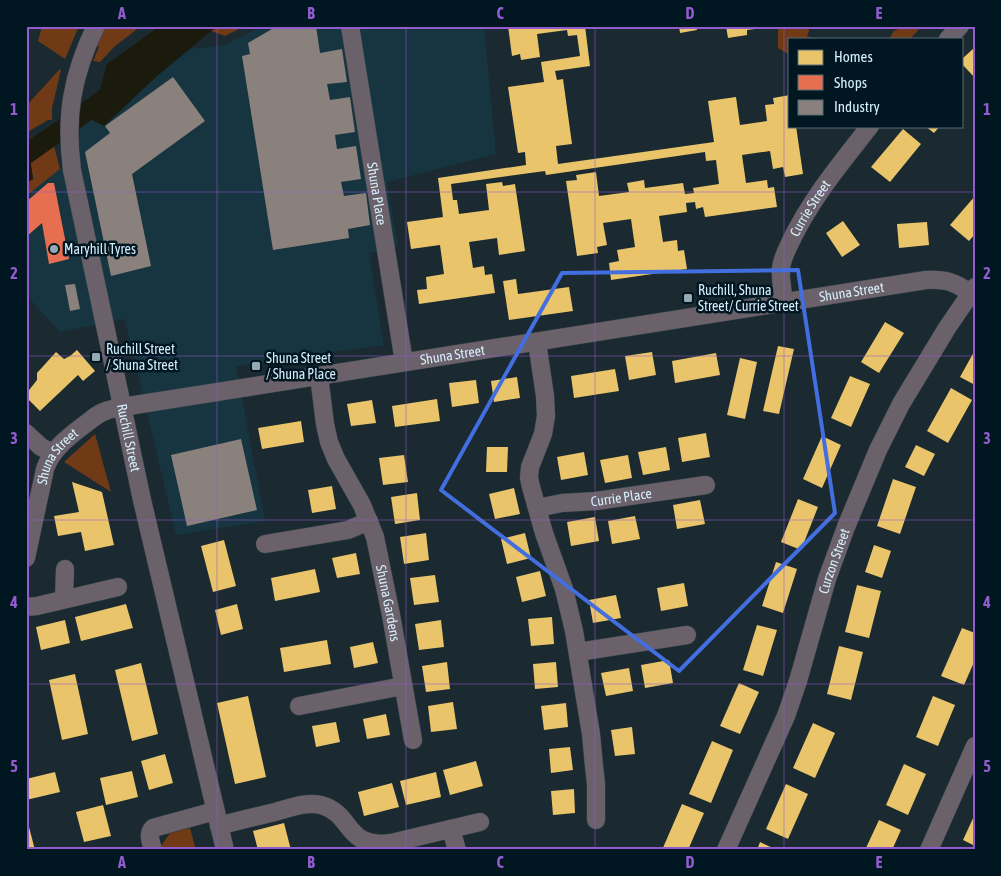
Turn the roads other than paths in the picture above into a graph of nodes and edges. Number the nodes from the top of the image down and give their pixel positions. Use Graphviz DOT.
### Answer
graph roads {
  1 [pos="96,26"];
  2 [pos="350,26"];
  3 [pos="960,26"];
  4 [pos="949,38"];
  5 [pos="868,128"];
  6 [pos="973,290"];
  7 [pos="784,303"];
  8 [pos="537,342"];
  9 [pos="404,362"];
  10 [pos="319,376"];
  11 [pos="122,407"];
  12 [pos="26,433"];
  13 [pos="53,453"];
  14 [pos="706,485"];
  15 [pos="536,508"];
  16 [pos="369,521"];
  17 [pos="265,544"];
  18 [pos="26,558"];
  19 [pos="65,569"];
  20 [pos="118,587"];
  21 [pos="64,600"];
  22 [pos="26,607"];
  23 [pos="687,635"];
  24 [pos="578,652"];
  25 [pos="403,686"];
  26 [pos="299,706"];
  27 [pos="413,740"];
  28 [pos="975,746"];
  29 [pos="217,818"];
  30 [pos="596,820"];
  31 [pos="480,822"];
  32 [pos="452,829"];
  33 [pos="153,850"];
  34 [pos="224,850"];
  35 [pos="457,850"];
  36 [pos="726,850"];
  37 [pos="928,850"];
  1 -- 11 [label="street, Ruchill Street"];
  2 -- 9 [label="street, Shuna Place"];
  3 -- 4 [label="street"];
  5 -- 7 [label="street, Currie Street"];
  6 -- 7 [label="street, Shuna Street"];
  6 -- 36 [label="street, Curzon Street"];
  7 -- 8 [label="street, Shuna Street"];
  8 -- 9 [label="street, Shuna Street"];
  8 -- 15 [label="street"];
  9 -- 10 [label="street, Shuna Street"];
  10 -- 11 [label="street, Shuna Street"];
  10 -- 16 [label="street, Shuna Gardens"];
  11 -- 13 [label="street, Shuna Street"];
  11 -- 29 [label="street, Ruchill Street"];
  12 -- 13 [label="street"];
  13 -- 18 [label="street, Shuna Street"];
  14 -- 15 [label="street, Currie Place"];
  15 -- 24 [label="street"];
  16 -- 17 [label="street"];
  16 -- 25 [label="street, Shuna Gardens"];
  19 -- 21 [label="street"];
  20 -- 21 [label="street"];
  21 -- 22 [label="street"];
  23 -- 24 [label="street"];
  24 -- 30 [label="street"];
  25 -- 26 [label="street"];
  25 -- 27 [label="street, Shuna Gardens"];
  28 -- 37 [label="street"];
  29 -- 32 [label="street"];
  29 -- 33 [label="street"];
  29 -- 34 [label="street, Ruchill Street"];
  31 -- 32 [label="street"];
  32 -- 35 [label="street"];
}
